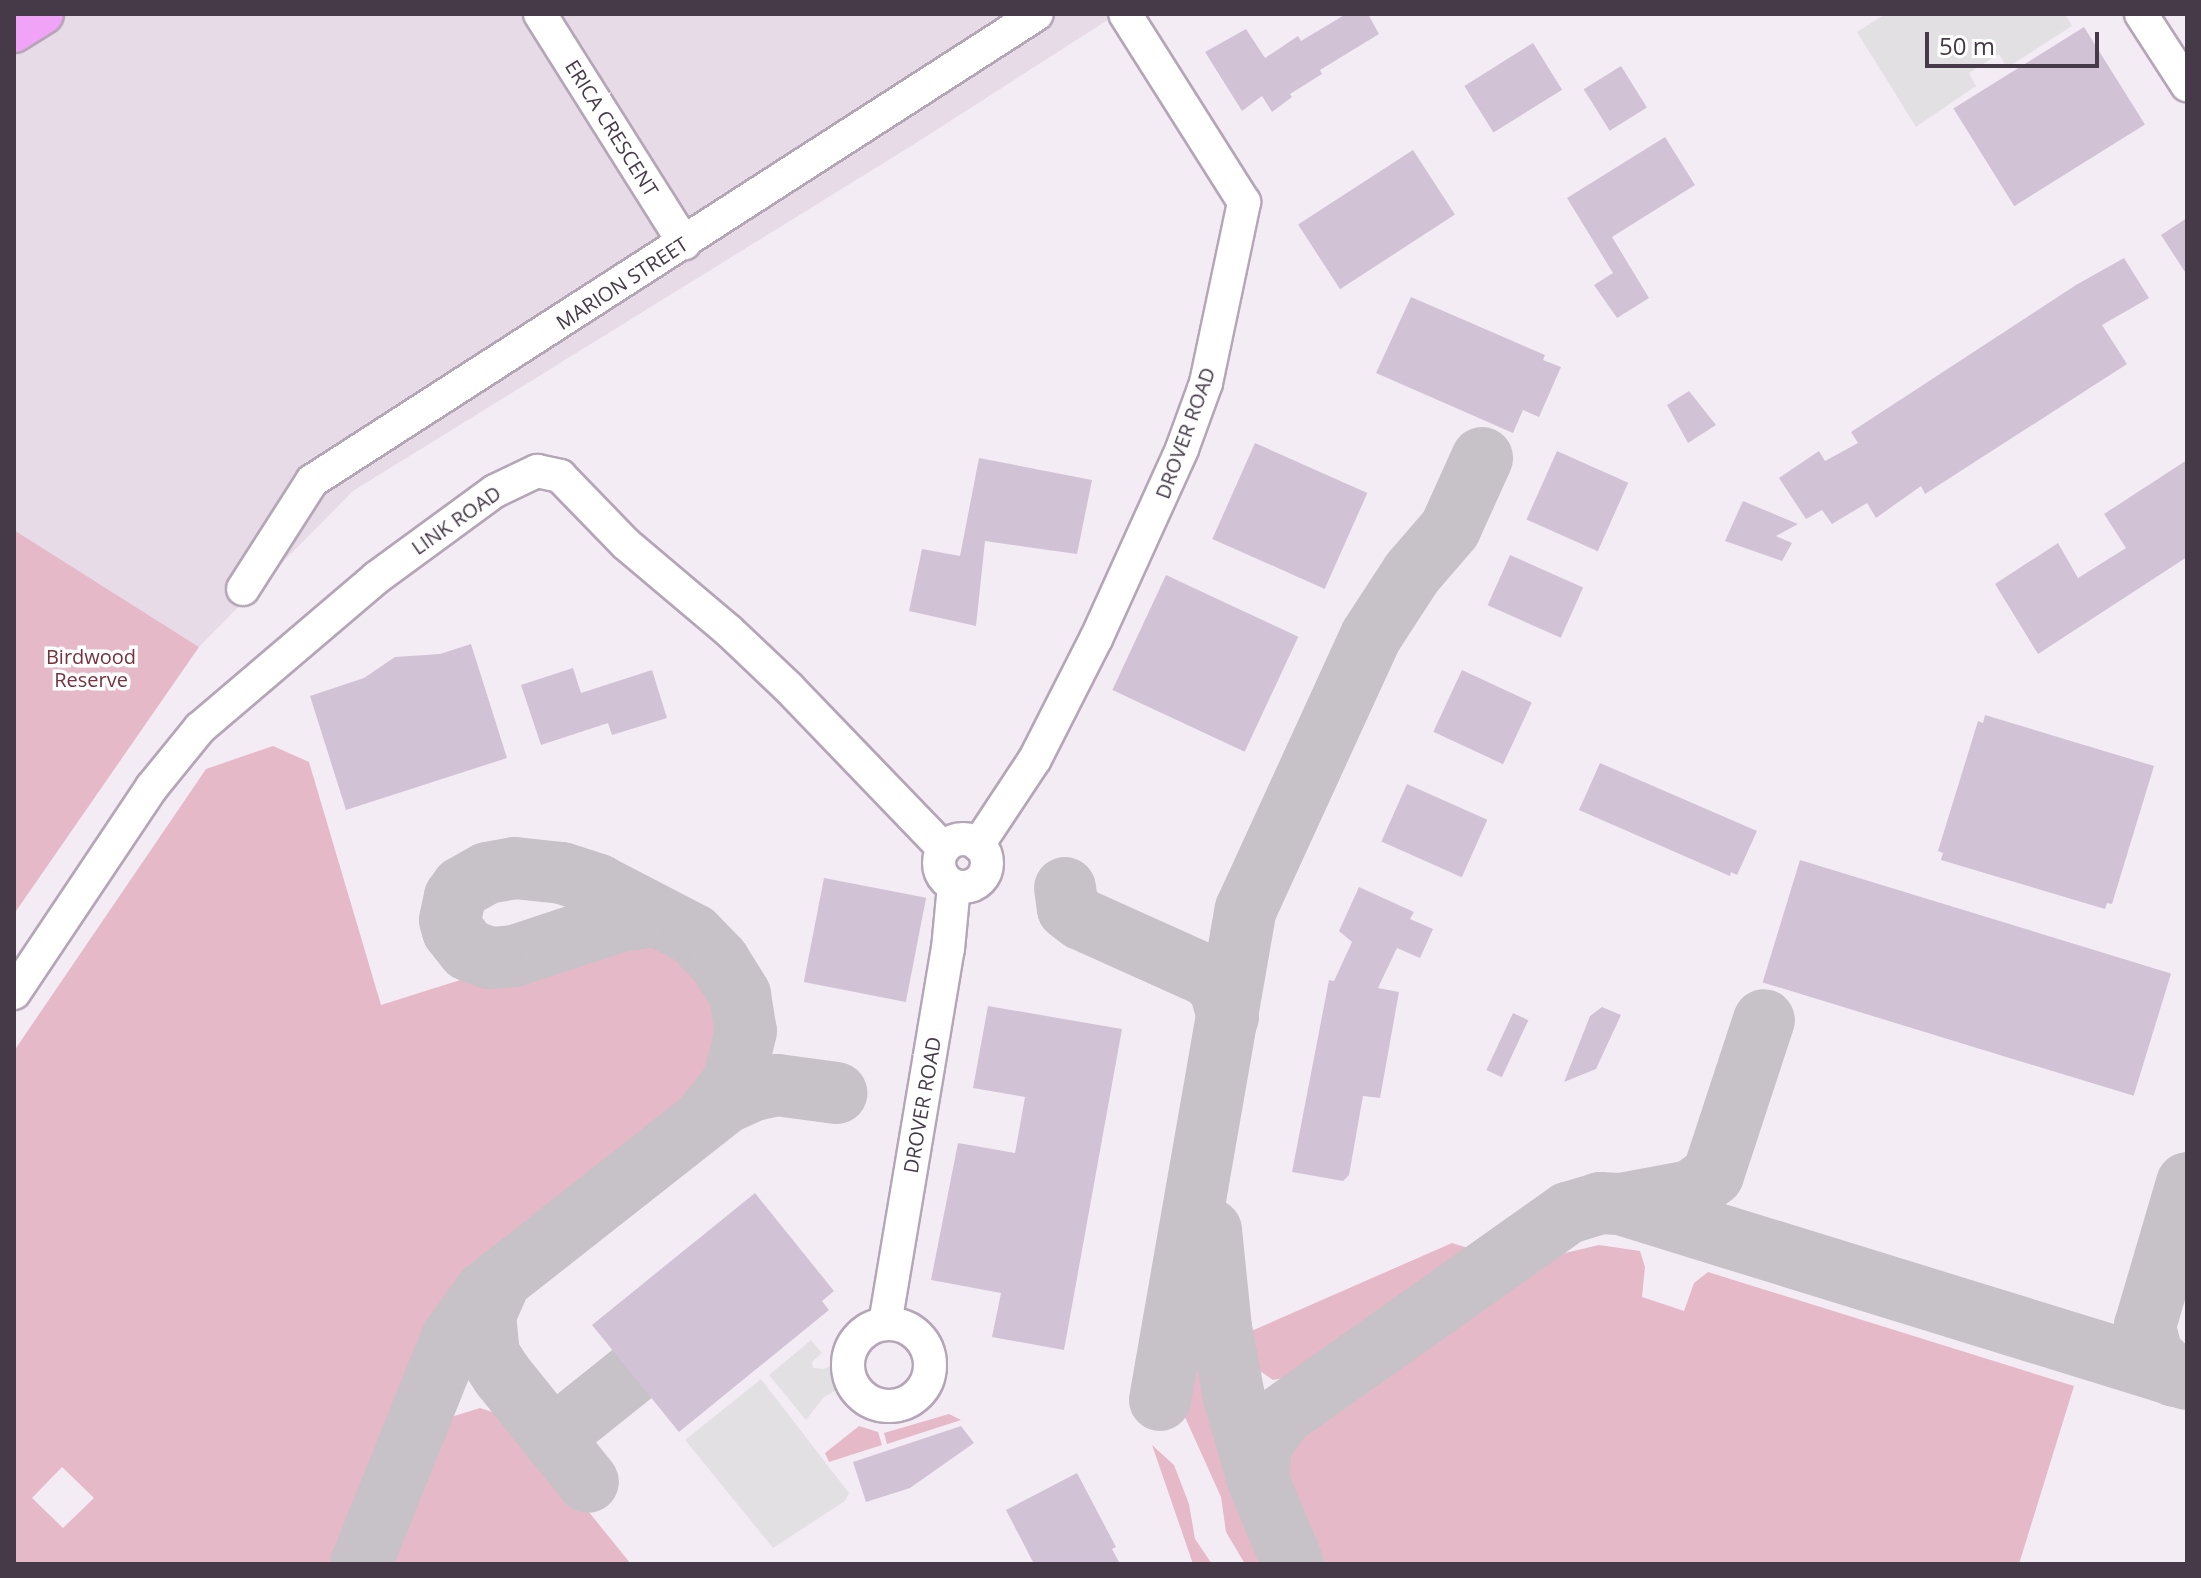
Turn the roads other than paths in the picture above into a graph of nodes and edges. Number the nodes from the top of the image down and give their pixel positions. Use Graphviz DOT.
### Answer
graph roads {
  1 [pos="43,14"];
  2 [pos="540,14"];
  3 [pos="1037,14"];
  4 [pos="1125,14"];
  5 [pos="2141,14"];
  6 [pos="14,32"];
  7 [pos="2187,85"];
  8 [pos="684,243"];
  9 [pos="243,589"];
  10 [pos="978,845"];
  11 [pos="944,849"];
  12 [pos="954,886"];
  13 [pos="14,993"];
  14 [pos="885,1324"];
  1 -- 6 [label="main road"];
  2 -- 8 [label="street, ERICA CRESCENT"];
  3 -- 8 [label="street, MARION STREET"];
  4 -- 10 [label="street, DROVER ROAD"];
  5 -- 7 [label="street"];
  8 -- 9 [label="street, MARION STREET"];
  10 -- 11 [label="street"];
  10 -- 12 [label="street"];
  11 -- 12 [label="street"];
  11 -- 13 [label="street, LINK ROAD"];
  12 -- 14 [label="street, DROVER ROAD"];
}
